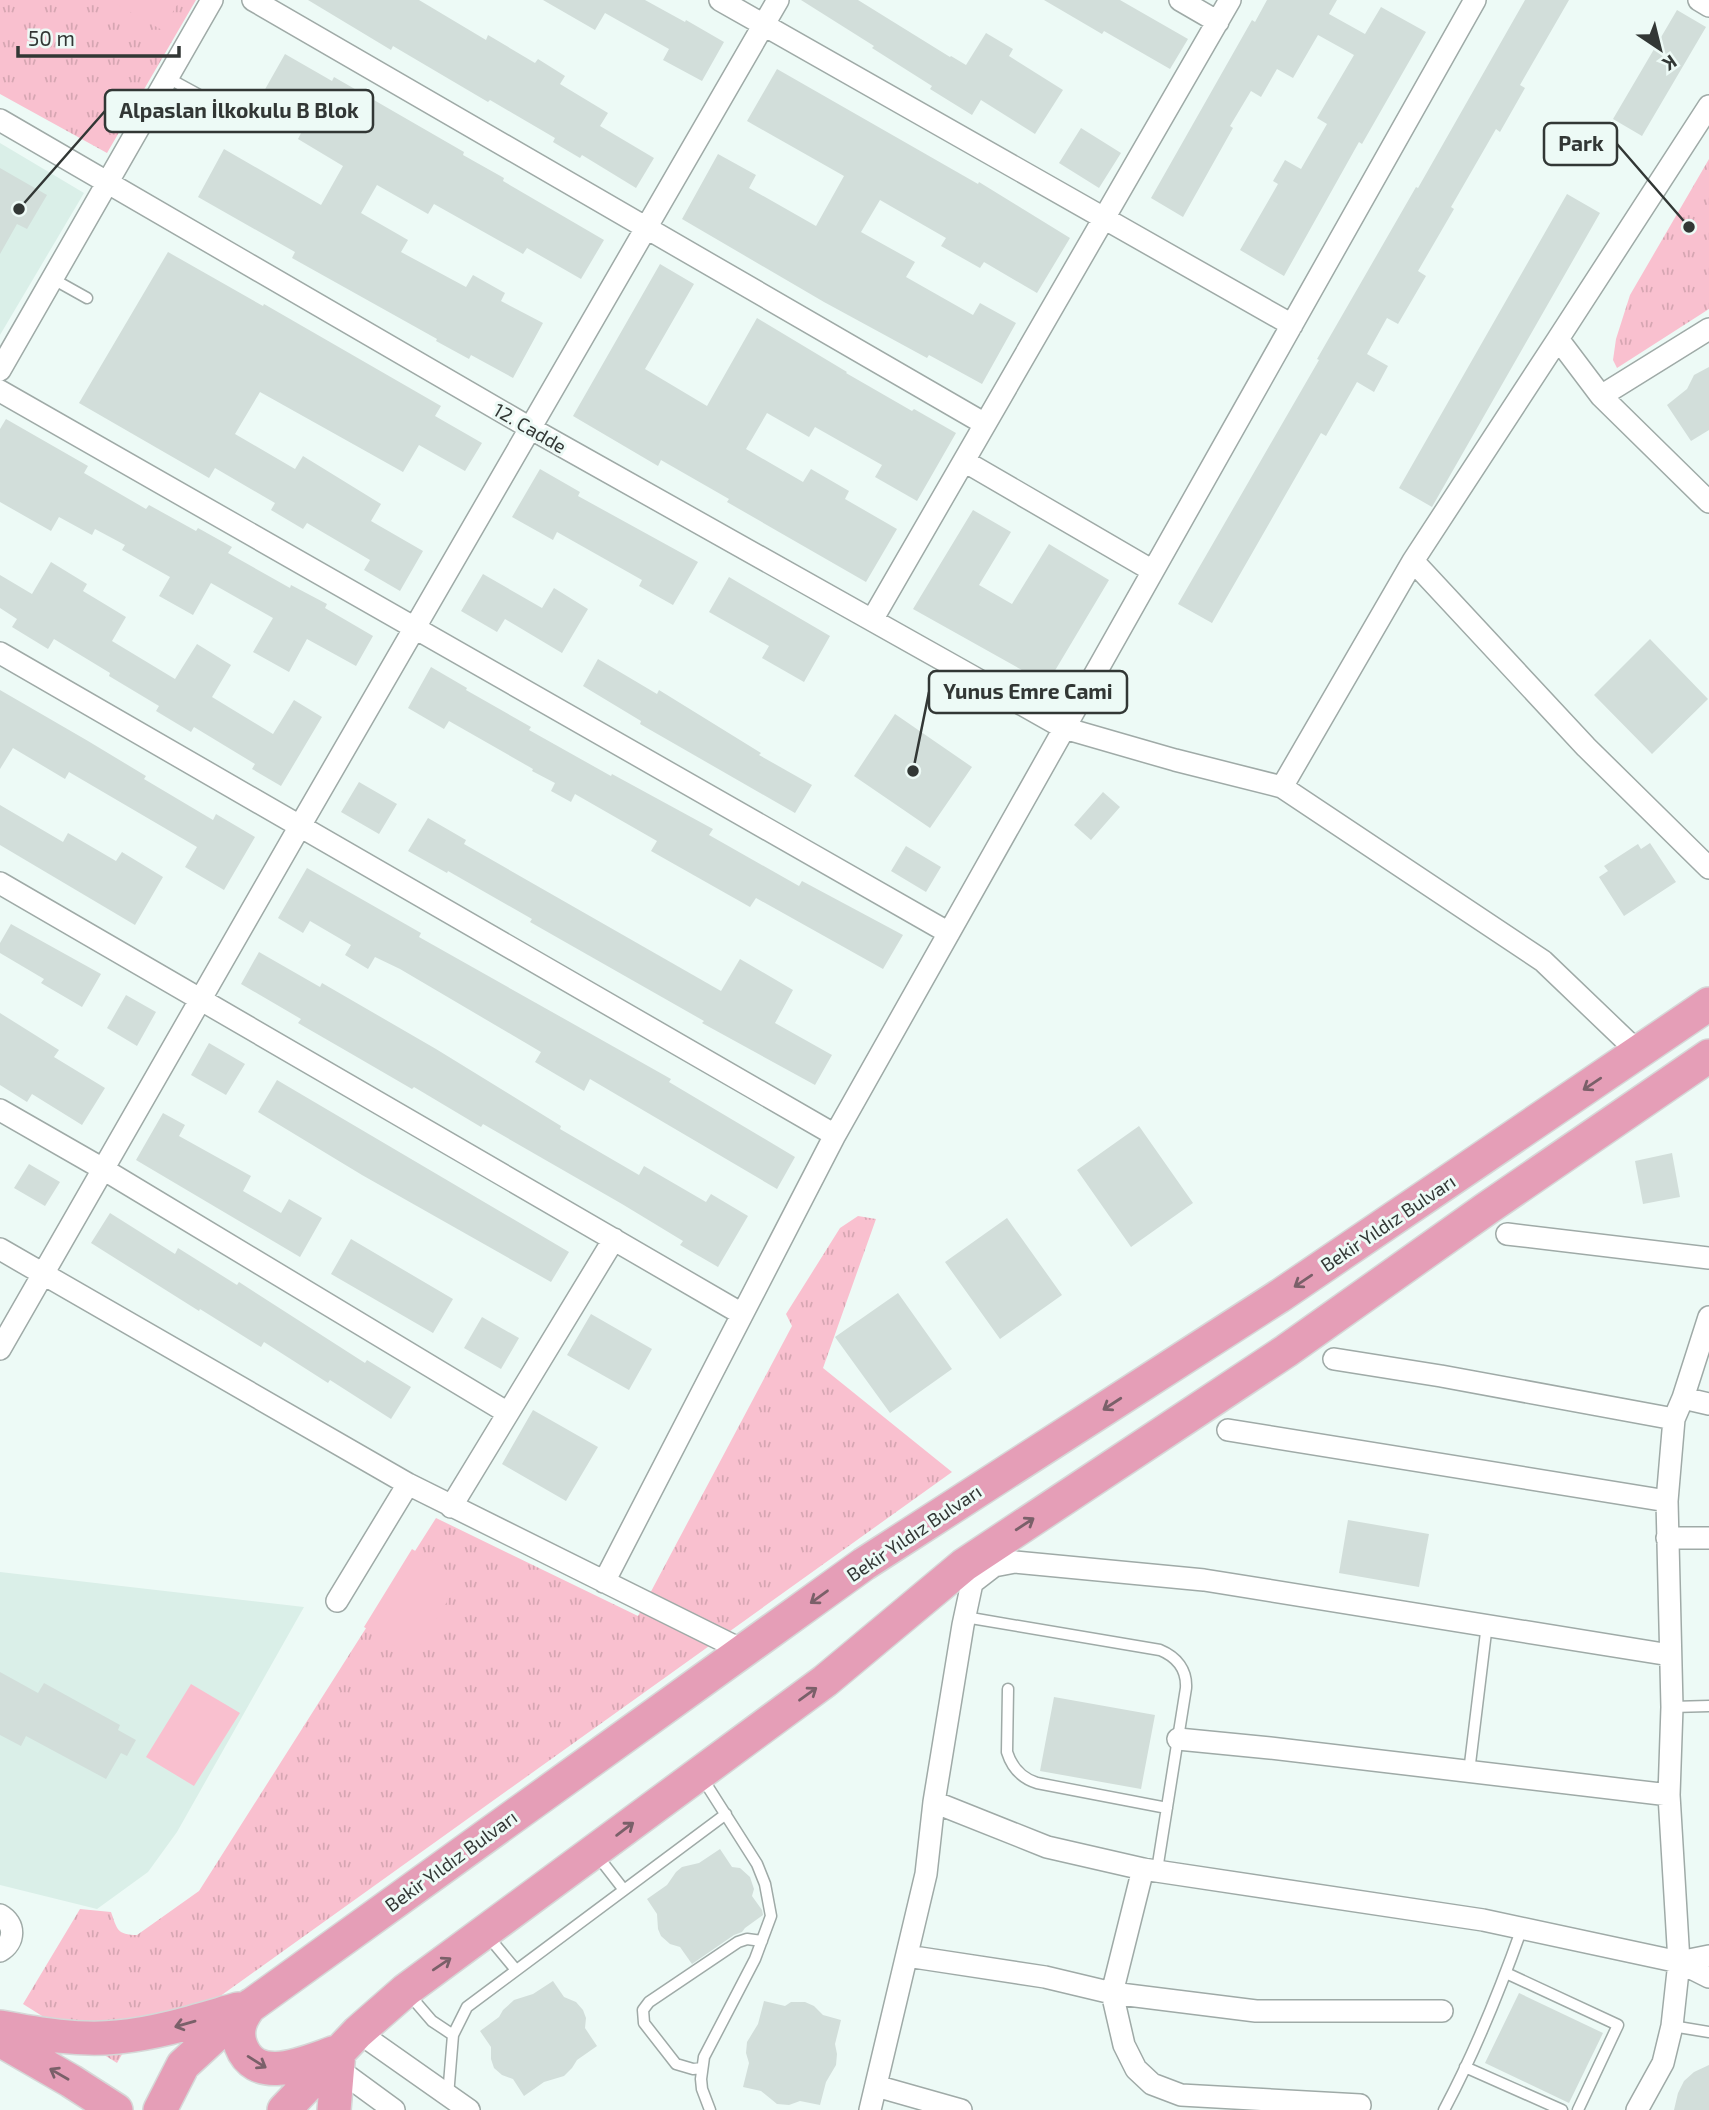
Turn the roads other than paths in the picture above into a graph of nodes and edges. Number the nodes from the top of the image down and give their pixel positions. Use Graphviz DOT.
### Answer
graph roads {
  1 [pos="212,0"];
  2 [pos="253,0"];
  3 [pos="720,0"];
  4 [pos="778,0"];
  5 [pos="1180,0"];
  6 [pos="1230,0"];
  7 [pos="1475,0"];
  8 [pos="1699,0"];
  9 [pos="1709,6"];
  10 [pos="1218,22"];
  11 [pos="764,25"];
  12 [pos="168,78"];
  13 [pos="201,96"];
  14 [pos="1708,109"];
  15 [pos="0,120"];
  16 [pos="107,182"];
  17 [pos="1104,218"];
  18 [pos="646,228"];
  19 [pos="53,279"];
  20 [pos="87,298"];
  21 [pos="1292,325"];
  22 [pos="1709,329"];
  23 [pos="1558,339"];
  24 [pos="0,370"];
  25 [pos="0,391"];
  26 [pos="1601,396"];
  27 [pos="985,424"];
  28 [pos="530,428"];
  29 [pos="964,461"];
  30 [pos="1709,502"];
  31 [pos="1413,561"];
  32 [pos="1153,571"];
  33 [pos="872,620"];
  34 [pos="414,628"];
  35 [pos="0,653"];
  36 [pos="1064,728"];
  37 [pos="1282,787"];
  38 [pos="300,826"];
  39 [pos="1709,868"];
  40 [pos="0,883"];
  41 [pos="949,933"];
  42 [pos="201,999"];
  43 [pos="1709,1004"];
  44 [pos="1638,1052"];
  45 [pos="1705,1068"];
  46 [pos="0,1110"];
  47 [pos="835,1135"];
  48 [pos="103,1169"];
  49 [pos="1507,1234"];
  50 [pos="614,1239"];
  51 [pos="0,1248"];
  52 [pos="1709,1258"];
  53 [pos="43,1274"];
  54 [pos="742,1314"];
  55 [pos="1709,1317"];
  56 [pos="0,1349"];
  57 [pos="1334,1359"];
  58 [pos="1683,1398"];
  59 [pos="1709,1404"];
  60 [pos="508,1413"];
  61 [pos="1674,1419"];
  62 [pos="1228,1430"];
  63 [pos="408,1484"];
  64 [pos="1667,1501"];
  65 [pos="451,1507"];
  66 [pos="1667,1538"];
  67 [pos="1709,1538"];
  68 [pos="968,1574"];
  69 [pos="604,1582"];
  70 [pos="337,1601"];
  71 [pos="965,1617"];
  72 [pos="1487,1624"];
  73 [pos="744,1651"];
  74 [pos="1670,1655"];
  75 [pos="1008,1689"];
  76 [pos="1709,1706"];
  77 [pos="1672,1707"];
  78 [pos="1178,1739"];
  79 [pos="1469,1772"];
  80 [pos="700,1774"];
  81 [pos="1669,1795"];
  82 [pos="934,1801"];
  83 [pos="1167,1808"];
  84 [pos="726,1814"];
  85 [pos="594,1852"];
  86 [pos="1150,1870"];
  87 [pos="624,1890"];
  88 [pos="0,1914"];
  89 [pos="1522,1928"];
  90 [pos="485,1933"];
  91 [pos="762,1941"];
  92 [pos="0,1951"];
  93 [pos="907,1956"];
  94 [pos="1709,1956"];
  95 [pos="1679,1962"];
  96 [pos="516,1970"];
  97 [pos="1506,1973"];
  98 [pos="1709,1977"];
  99 [pos="406,1990"];
  100 [pos="1112,1993"];
  101 [pos="251,2005"];
  102 [pos="1442,2011"];
  103 [pos="1672,2026"];
  104 [pos="0,2027"];
  105 [pos="1709,2032"];
  106 [pos="453,2035"];
  107 [pos="0,2040"];
  108 [pos="345,2050"];
  109 [pos="1465,2067"];
  110 [pos="702,2068"];
  111 [pos="876,2086"];
  112 [pos="449,2096"];
  113 [pos="1360,2105"];
  114 [pos="116,2110"];
  115 [pos="160,2110"];
  116 [pos="284,2110"];
  117 [pos="334,2110"];
  118 [pos="394,2110"];
  119 [pos="469,2110"];
  120 [pos="710,2110"];
  121 [pos="870,2110"];
  122 [pos="961,2110"];
  123 [pos="1444,2110"];
  124 [pos="1562,2110"];
  125 [pos="1578,2110"];
  126 [pos="1637,2110"];
  1 -- 12 [label="street"];
  2 -- 18 [label="street"];
  3 -- 11 [label="street"];
  4 -- 11 [label="street"];
  5 -- 10 [label="street"];
  6 -- 10 [label="street"];
  7 -- 21 [label="street"];
  8 -- 9 [label="street"];
  10 -- 17 [label="street"];
  11 -- 17 [label="street"];
  11 -- 18 [label="street"];
  12 -- 13 [label="lane"];
  12 -- 16 [label="street"];
  14 -- 23 [label="street"];
  15 -- 16 [label="street, 12. Cadde"];
  16 -- 19 [label="street"];
  16 -- 28 [label="street, 12. Cadde"];
  17 -- 21 [label="street"];
  17 -- 27 [label="street"];
  18 -- 27 [label="street"];
  18 -- 28 [label="street"];
  19 -- 20 [label="lane"];
  19 -- 24 [label="street"];
  21 -- 32 [label="street"];
  22 -- 26 [label="street"];
  23 -- 26 [label="street"];
  23 -- 31 [label="street"];
  25 -- 34 [label="street"];
  26 -- 30 [label="street"];
  27 -- 29 [label="street"];
  28 -- 33 [label="street, 12. Cadde"];
  28 -- 34 [label="street"];
  29 -- 32 [label="street"];
  29 -- 33 [label="street"];
  31 -- 37 [label="street"];
  31 -- 39 [label="street"];
  32 -- 36 [label="street"];
  33 -- 36 [label="street, 12. Cadde"];
  34 -- 38 [label="street"];
  34 -- 41 [label="street"];
  35 -- 38 [label="street"];
  36 -- 37 [label="street, 12. Cadde"];
  36 -- 41 [label="street"];
  37 -- 44 [label="street, 12. Cadde"];
  38 -- 42 [label="street"];
  38 -- 47 [label="street"];
  40 -- 42 [label="street"];
  41 -- 47 [label="street"];
  42 -- 48 [label="street"];
  42 -- 50 [label="street"];
  43 -- 44 [label="main road, Bekir Yıldız Bulvarı"];
  44 -- 73 [label="main road, Bekir Yıldız Bulvarı, one-way"];
  68 -- 45 [label="main road, one-way"];
  46 -- 48 [label="street"];
  47 -- 54 [label="street"];
  48 -- 53 [label="street"];
  48 -- 60 [label="street"];
  49 -- 52 [label="street"];
  50 -- 54 [label="street"];
  50 -- 60 [label="street"];
  51 -- 53 [label="street"];
  53 -- 56 [label="street"];
  53 -- 63 [label="street"];
  54 -- 69 [label="street"];
  55 -- 58 [label="street"];
  57 -- 61 [label="street"];
  58 -- 59 [label="street"];
  58 -- 61 [label="street"];
  60 -- 65 [label="street"];
  61 -- 64 [label="street"];
  62 -- 64 [label="street"];
  63 -- 65 [label="street"];
  63 -- 70 [label="street"];
  64 -- 66 [label="street"];
  65 -- 69 [label="street"];
  66 -- 67 [label="street"];
  66 -- 74 [label="street"];
  68 -- 71 [label="street"];
  68 -- 72 [label="street"];
  80 -- 68 [label="main road, one-way"];
  69 -- 73 [label="street"];
  71 -- 78 [label="lane"];
  71 -- 82 [label="street"];
  72 -- 74 [label="street"];
  72 -- 79 [label="lane"];
  73 -- 101 [label="main road, Bekir Yıldız Bulvarı"];
  74 -- 77 [label="street"];
  75 -- 83 [label="lane"];
  76 -- 77 [label="lane"];
  77 -- 81 [label="street"];
  78 -- 79 [label="street"];
  78 -- 83 [label="lane"];
  79 -- 81 [label="street"];
  80 -- 84 [label="lane"];
  85 -- 80 [label="main road, one-way"];
  81 -- 95 [label="street"];
  82 -- 86 [label="street"];
  82 -- 93 [label="street"];
  83 -- 86 [label="lane"];
  84 -- 87 [label="lane"];
  84 -- 91 [label="lane"];
  85 -- 87 [label="lane"];
  85 -- 90 [label="main road"];
  86 -- 89 [label="street"];
  86 -- 100 [label="street"];
  87 -- 96 [label="lane"];
  88 -- 92 [label="street"];
  89 -- 95 [label="street"];
  89 -- 97 [label="lane"];
  90 -- 96 [label="lane"];
  99 -- 90 [label="main road, one-way"];
  91 -- 110 [label="lane"];
  91 -- 110 [label="lane"];
  93 -- 100 [label="street"];
  93 -- 111 [label="street"];
  94 -- 95 [label="street"];
  95 -- 98 [label="street"];
  95 -- 103 [label="street"];
  96 -- 106 [label="lane"];
  97 -- 109 [label="lane"];
  97 -- 125 [label="lane"];
  99 -- 106 [label="lane"];
  99 -- 108 [label="main road"];
  100 -- 102 [label="street"];
  100 -- 113 [label="street"];
  101 -- 104 [label="main road, one-way"];
  101 -- 108 [label="main road, one-way"];
  101 -- 115 [label="main road, Bekir Yıldız Bulvarı"];
  103 -- 105 [label="lane"];
  103 -- 126 [label="street"];
  106 -- 112 [label="lane"];
  114 -- 107 [label="main road, one-way"];
  108 -- 112 [label="street"];
  108 -- 116 [label="main road"];
  108 -- 117 [label="main road"];
  108 -- 118 [label="street"];
  109 -- 123 [label="lane"];
  109 -- 124 [label="lane"];
  110 -- 120 [label="lane"];
  111 -- 121 [label="street"];
  111 -- 122 [label="street"];
  112 -- 119 [label="street"];
}
